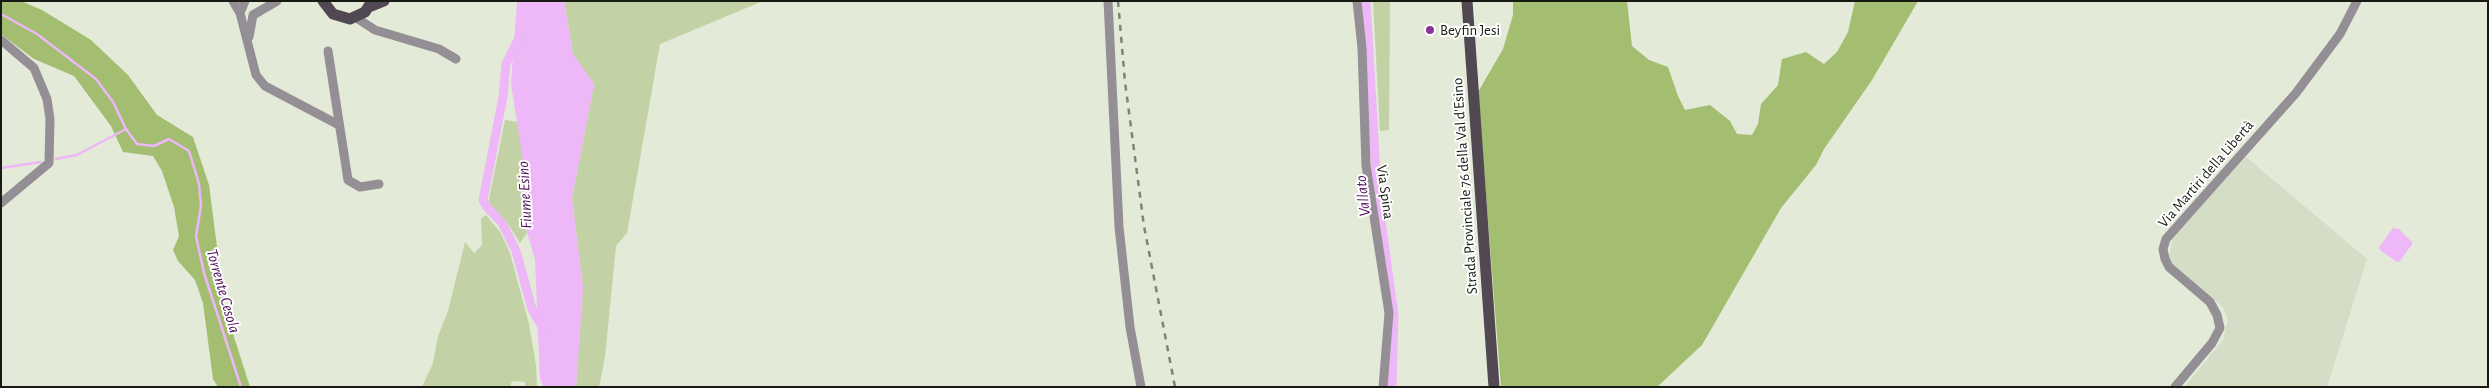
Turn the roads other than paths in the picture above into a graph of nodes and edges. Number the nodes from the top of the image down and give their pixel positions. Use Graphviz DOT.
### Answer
graph roads {
  1 [pos="233,1"];
  2 [pos="244,1"];
  3 [pos="277,1"];
  4 [pos="312,1"];
  5 [pos="384,1"];
  6 [pos="1108,1"];
  7 [pos="1357,1"];
  8 [pos="1467,1"];
  9 [pos="2358,1"];
  10 [pos="324,4"];
  11 [pos="365,9"];
  12 [pos="240,13"];
  13 [pos="1,40"];
  14 [pos="248,45"];
  15 [pos="328,51"];
  16 [pos="456,58"];
  17 [pos="339,125"];
  18 [pos="379,184"];
  19 [pos="1,203"];
  20 [pos="1141,387"];
  21 [pos="1383,387"];
  22 [pos="1494,387"];
  23 [pos="2175,387"];
  1 -- 12 [label="street"];
  2 -- 12 [label="street"];
  3 -- 14 [label="street"];
  4 -- 10 [label="main road"];
  5 -- 11 [label="main road"];
  6 -- 20 [label="street"];
  7 -- 21 [label="street, Via Spina"];
  8 -- 22 [label="main road, Strada Provinciale 76 della Val d'Esino"];
  9 -- 23 [label="street, Via Martiri della Libertà"];
  10 -- 11 [label="main road"];
  11 -- 16 [label="street"];
  12 -- 14 [label="street"];
  13 -- 19 [label="street"];
  14 -- 17 [label="street"];
  15 -- 17 [label="street"];
  17 -- 18 [label="street"];
}
